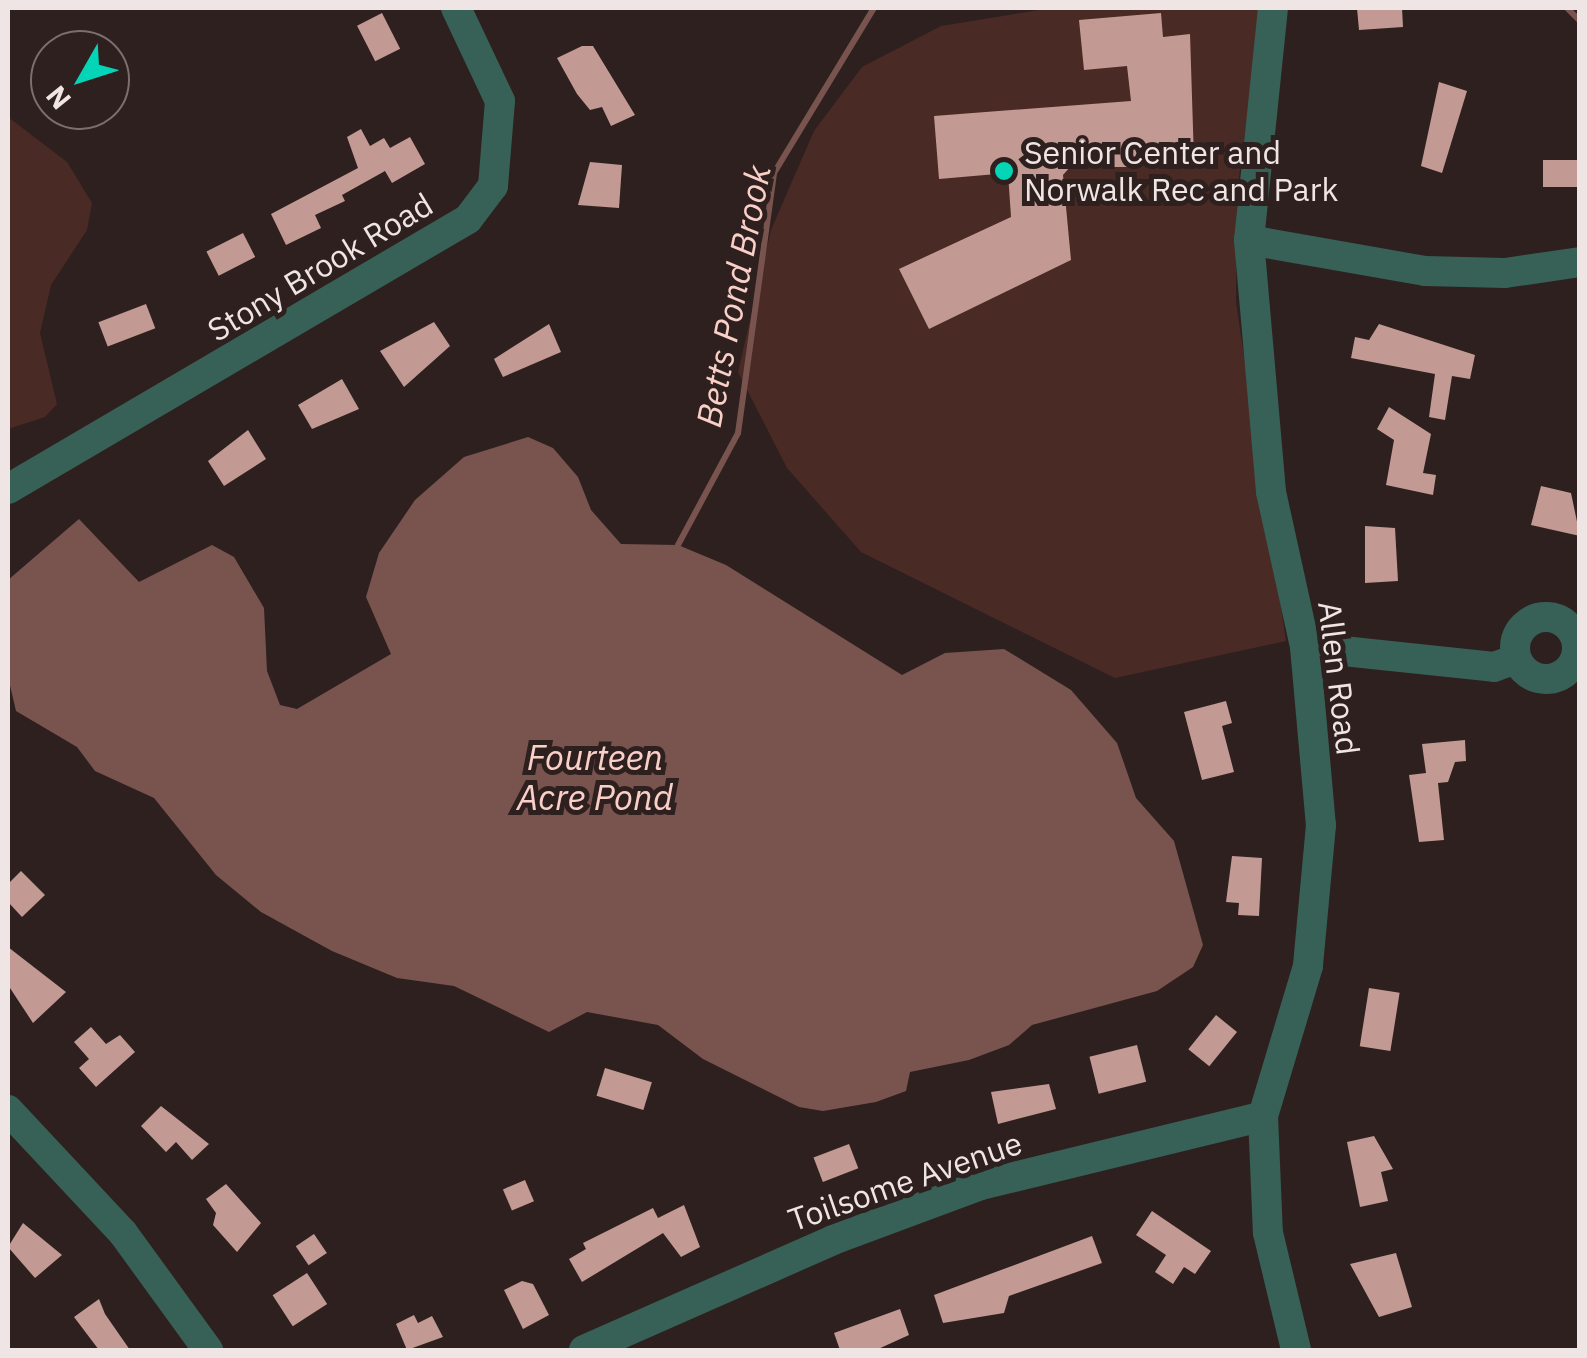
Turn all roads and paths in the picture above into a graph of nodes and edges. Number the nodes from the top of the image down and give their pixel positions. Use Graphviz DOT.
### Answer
graph roads {
  1 [pos="456,8"];
  2 [pos="1272,8"];
  3 [pos="1249,240"];
  4 [pos="1580,262"];
  5 [pos="8,489"];
  6 [pos="1304,647"];
  7 [pos="1516,659"];
  8 [pos="8,1110"];
  9 [pos="1262,1116"];
  10 [pos="208,1350"];
  11 [pos="587,1350"];
  12 [pos="1296,1350"];
  1 -- 5 [label="street, Stony Brook Road"];
  2 -- 3 [label="street, Allen Road"];
  3 -- 4 [label="street"];
  3 -- 6 [label="street, Allen Road"];
  6 -- 7 [label="street"];
  6 -- 9 [label="street, Allen Road"];
  8 -- 10 [label="street"];
  9 -- 11 [label="street, Toilsome Avenue"];
  9 -- 12 [label="street, Allen Road"];
}
